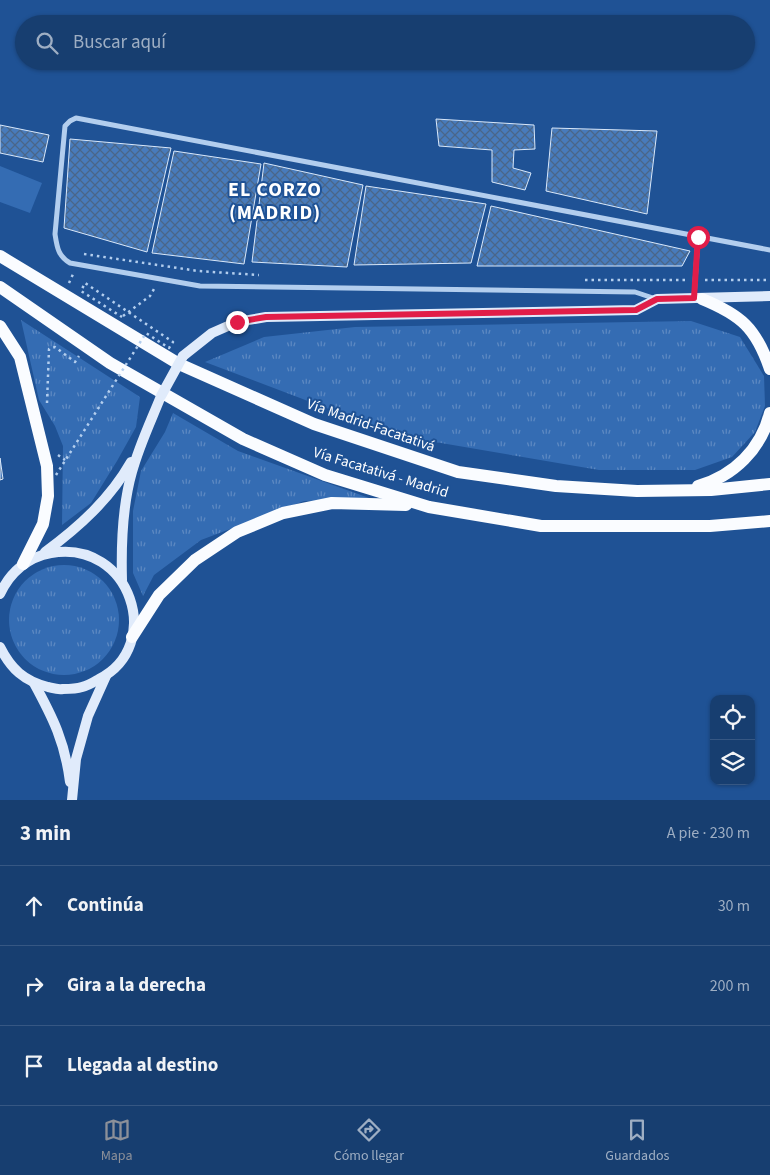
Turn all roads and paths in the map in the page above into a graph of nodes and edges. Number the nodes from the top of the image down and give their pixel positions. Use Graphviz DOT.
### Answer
graph roads {
  1 [pos="698,237"];
  2 [pos="58,250"];
  3 [pos="770,250"];
  4 [pos="0,256"];
  5 [pos="268,276"];
  6 [pos="160,279"];
  7 [pos="576,280"];
  8 [pos="695,280"];
  9 [pos="770,280"];
  10 [pos="0,287"];
  11 [pos="770,296"];
  12 [pos="698,298"];
  13 [pos="657,299"];
  14 [pos="0,326"];
  15 [pos="85,346"];
  16 [pos="770,368"];
  17 [pos="47,404"];
  18 [pos="770,413"];
  19 [pos="150,423"];
  20 [pos="56,475"];
  21 [pos="770,484"];
  22 [pos="679,491"];
  23 [pos="429,507"];
  24 [pos="770,521"];
  25 [pos="41,554"];
  26 [pos="22,564"];
  27 [pos="122,580"];
  28 [pos="0,594"];
  29 [pos="132,637"];
  30 [pos="0,647"];
  31 [pos="106,676"];
  32 [pos="34,683"];
  33 [pos="72,800"];
  1 -- 2 [label="street"];
  1 -- 3 [label="street"];
  1 -- 8 [label="street"];
  2 -- 5 [label="path"];
  2 -- 6 [label="street"];
  4 -- 22 [label="main road, Vía Madrid-Facatativá"];
  6 -- 13 [label="street"];
  6 -- 20 [label="path, bridge"];
  7 -- 8 [label="path"];
  8 -- 9 [label="path"];
  8 -- 12 [label="street"];
  10 -- 15 [label="main road, Vía Facatativá - Madrid"];
  11 -- 12 [label="street"];
  12 -- 13 [label="street"];
  12 -- 16 [label="main road"];
  13 -- 19 [label="street, bridge"];
  14 -- 26 [label="main road"];
  15 -- 17 [label="path"];
  15 -- 23 [label="main road, Vía Facatativá - Madrid"];
  18 -- 22 [label="main road"];
  19 -- 25 [label="street"];
  19 -- 27 [label="street"];
  21 -- 22 [label="main road, Vía Madrid-Facatativá"];
  23 -- 24 [label="main road, Vía Facatativá - Madrid"];
  23 -- 29 [label="main road"];
  25 -- 26 [label="street"];
  25 -- 27 [label="street"];
  26 -- 28 [label="street"];
  27 -- 29 [label="street"];
  29 -- 31 [label="street"];
  30 -- 32 [label="street"];
  31 -- 32 [label="street"];
  31 -- 33 [label="street"];
  32 -- 33 [label="street"];
}
